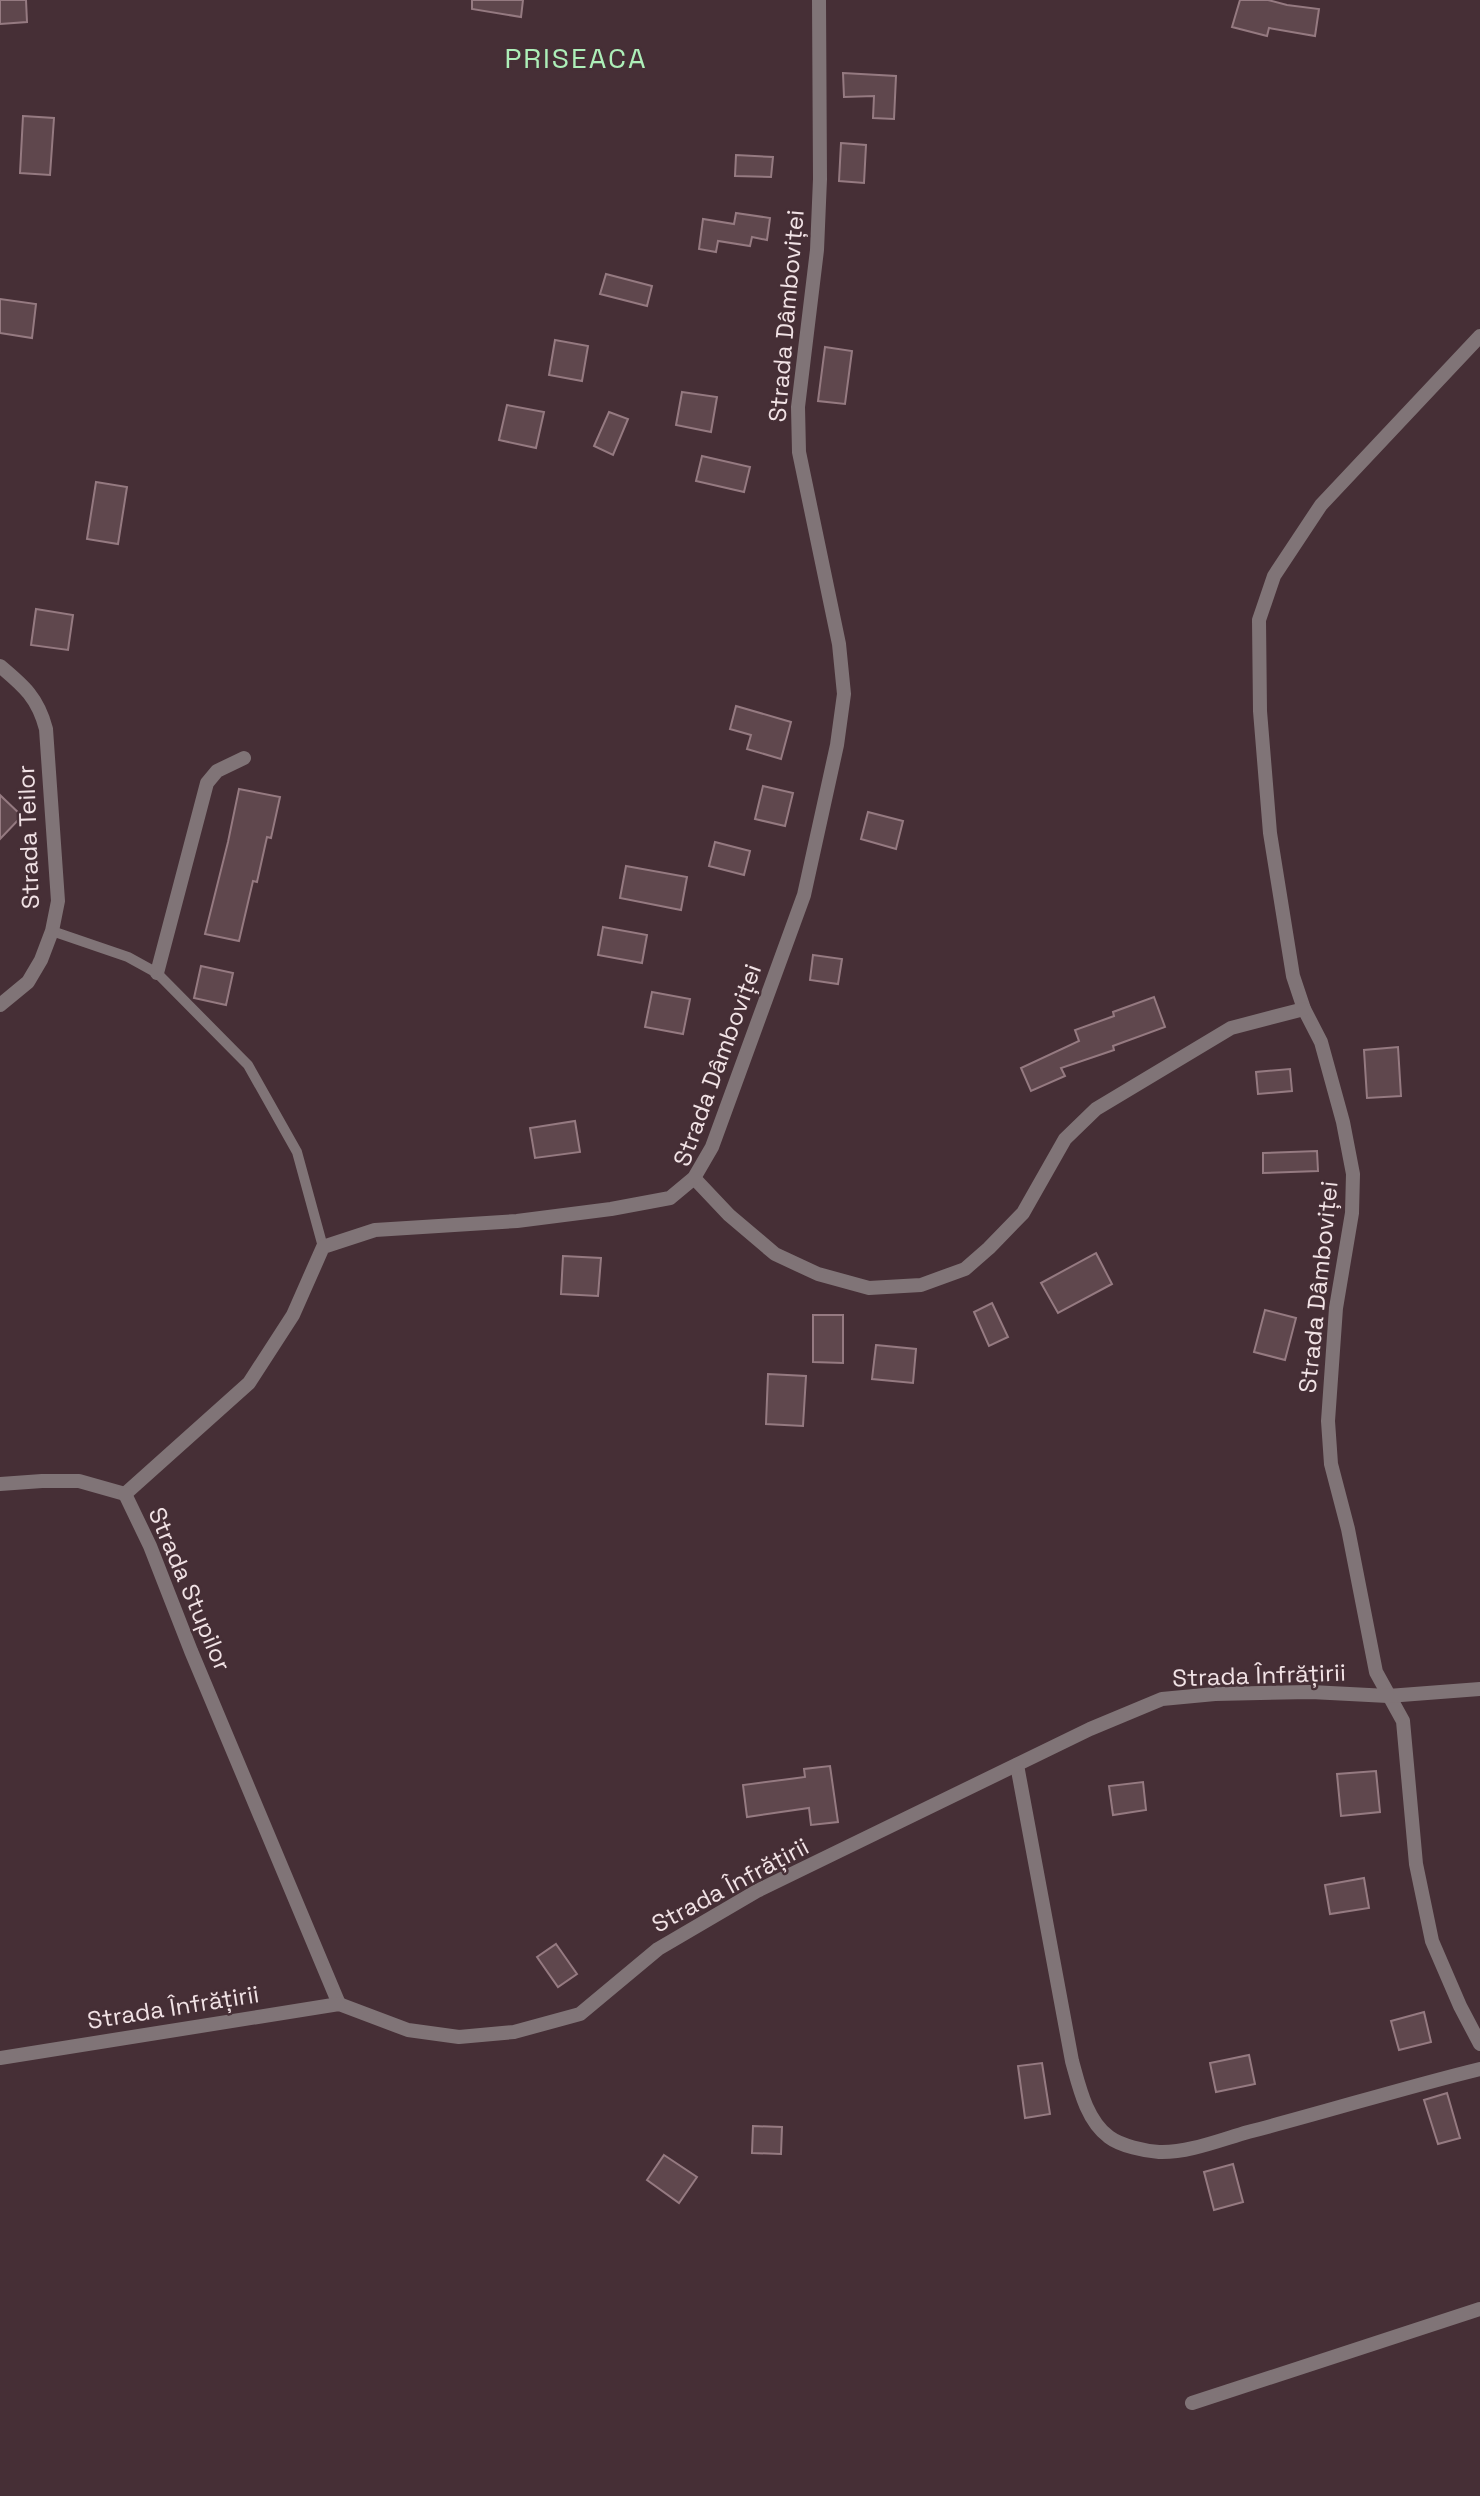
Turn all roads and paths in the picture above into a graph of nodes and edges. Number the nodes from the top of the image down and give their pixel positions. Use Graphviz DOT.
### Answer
graph roads {
  1 [pos="818,0"];
  2 [pos="1480,336"];
  3 [pos="0,666"];
  4 [pos="244,758"];
  5 [pos="52,931"];
  6 [pos="157,972"];
  7 [pos="0,1005"];
  8 [pos="1304,1009"];
  9 [pos="694,1178"];
  10 [pos="323,1247"];
  11 [pos="0,1484"];
  12 [pos="125,1494"];
  13 [pos="1480,1689"];
  14 [pos="1388,1696"];
  15 [pos="1017,1765"];
  16 [pos="339,2004"];
  17 [pos="1480,2044"];
  18 [pos="0,2058"];
  19 [pos="1480,2069"];
  20 [pos="1480,2309"];
  21 [pos="1192,2403"];
  1 -- 9 [label="street, Strada Dâmboviței"];
  2 -- 8 [label="street"];
  3 -- 5 [label="street, Strada Teilor"];
  4 -- 6 [label="street"];
  5 -- 6 [label="lane"];
  5 -- 7 [label="street, Strada Teilor"];
  6 -- 10 [label="lane"];
  8 -- 9 [label="street, Strada Dâmboviței"];
  8 -- 14 [label="street, Strada Dâmboviței"];
  9 -- 10 [label="street"];
  10 -- 12 [label="street, Strada Stupilor"];
  11 -- 12 [label="street"];
  12 -- 16 [label="street, Strada Stupilor"];
  13 -- 14 [label="street, Strada Înfrățirii"];
  14 -- 15 [label="street, Strada Înfrățirii"];
  14 -- 17 [label="street, Strada Dâmboviței"];
  15 -- 16 [label="street, Strada Înfrățirii"];
  15 -- 19 [label="street"];
  16 -- 18 [label="street, Strada Înfrățirii"];
  20 -- 21 [label="street"];
}
